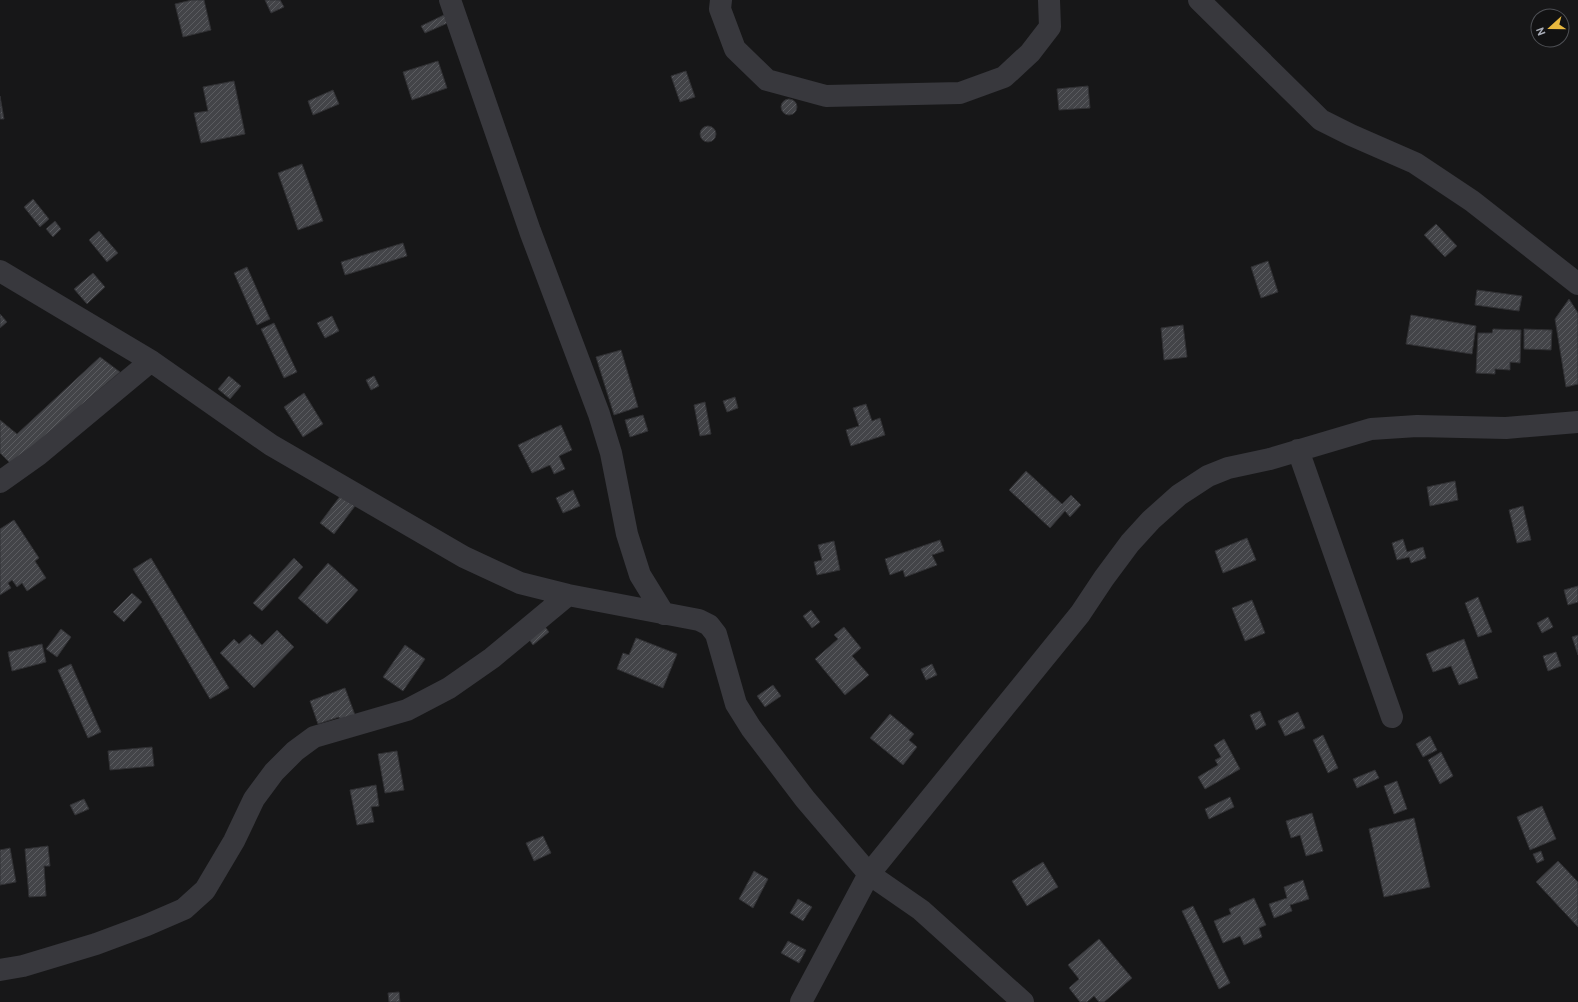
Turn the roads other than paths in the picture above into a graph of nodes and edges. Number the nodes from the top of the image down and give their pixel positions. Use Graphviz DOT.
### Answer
graph roads {
  1 [pos="450,0"];
  2 [pos="721,0"];
  3 [pos="1049,0"];
  4 [pos="1199,0"];
  5 [pos="0,271"];
  6 [pos="1578,284"];
  7 [pos="151,361"];
  8 [pos="1578,422"];
  9 [pos="1298,450"];
  10 [pos="0,482"];
  11 [pos="640,575"];
  12 [pos="568,595"];
  13 [pos="617,604"];
  14 [pos="664,614"];
  15 [pos="1392,717"];
  16 [pos="869,874"];
  17 [pos="0,970"];
  18 [pos="801,1002"];
  19 [pos="1023,1002"];
  1 -- 11 [label="street"];
  2 -- 3 [label="street"];
  4 -- 6 [label="street"];
  5 -- 7 [label="street"];
  7 -- 10 [label="street"];
  7 -- 12 [label="street"];
  8 -- 9 [label="street"];
  9 -- 15 [label="street"];
  9 -- 16 [label="street"];
  11 -- 13 [label="street"];
  11 -- 14 [label="street"];
  12 -- 13 [label="street"];
  12 -- 17 [label="street"];
  13 -- 14 [label="street"];
  14 -- 16 [label="street"];
  16 -- 18 [label="street"];
  16 -- 19 [label="street"];
}
